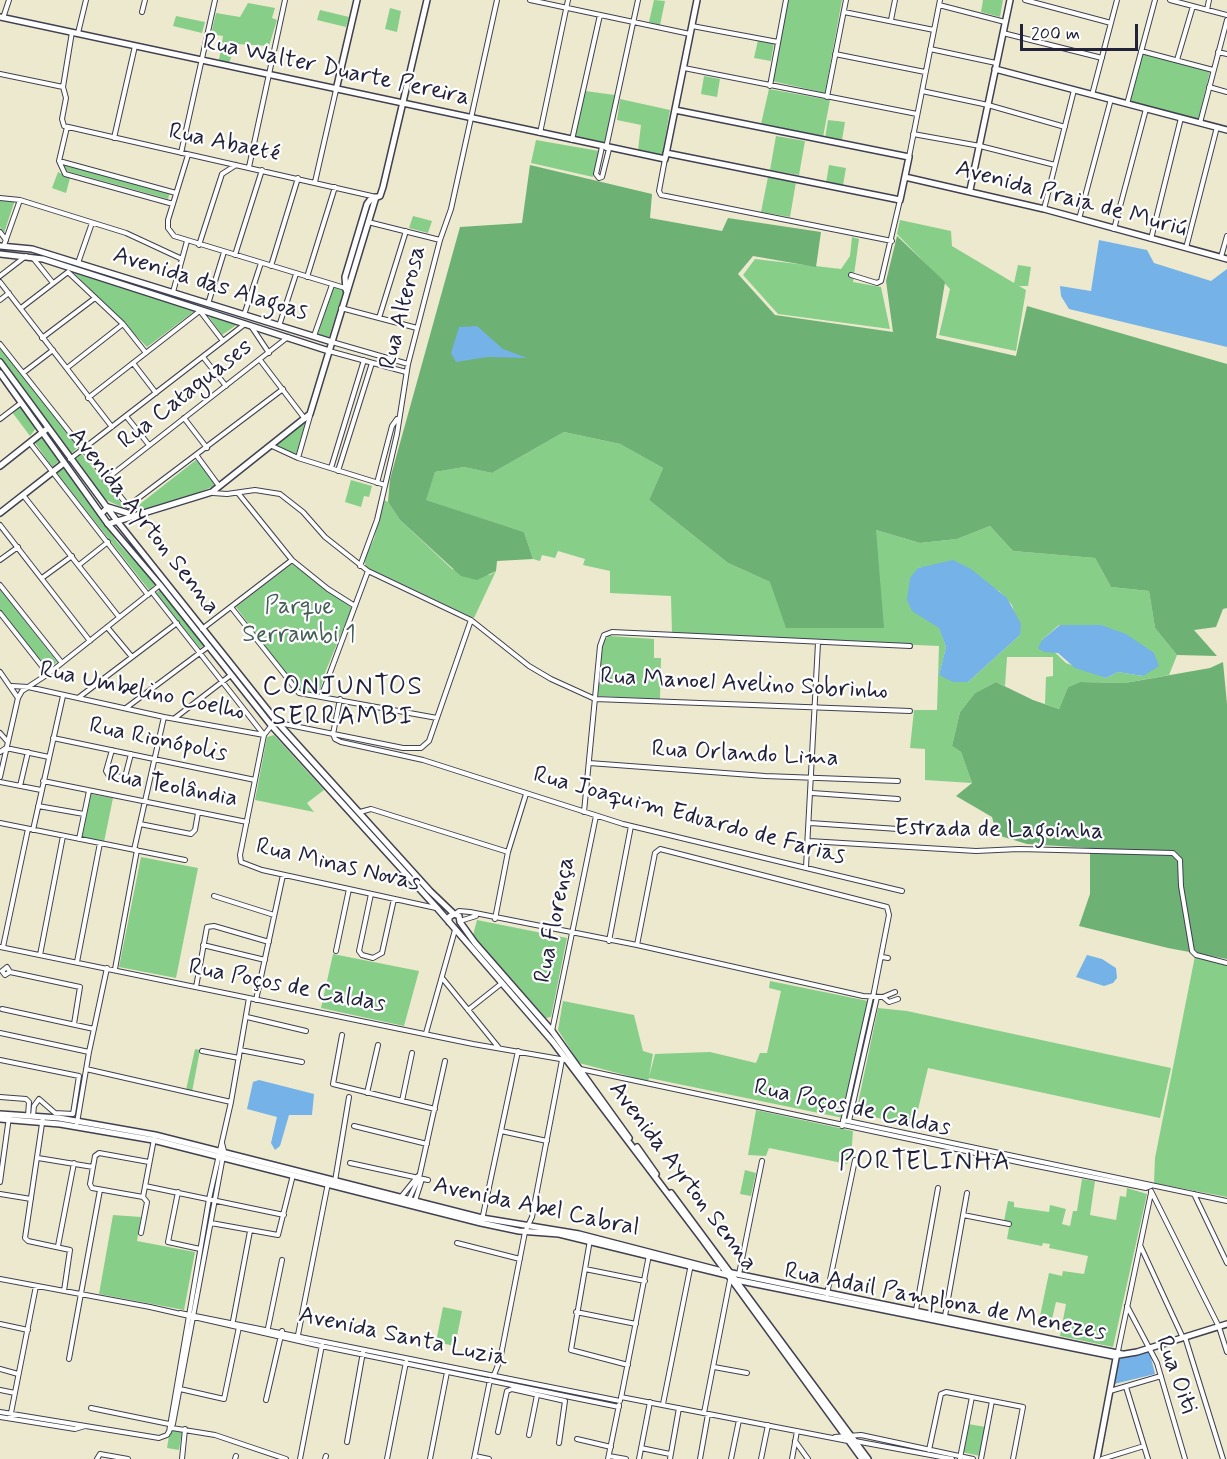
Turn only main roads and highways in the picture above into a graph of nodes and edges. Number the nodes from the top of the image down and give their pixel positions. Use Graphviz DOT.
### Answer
graph roads {
  1 [pos="357,0"];
  2 [pos="427,0"];
  3 [pos="697,0"];
  4 [pos="1010,0"];
  5 [pos="2,17"];
  6 [pos="996,66"];
  7 [pos="336,90"];
  8 [pos="403,103"];
  9 [pos="675,110"];
  10 [pos="1227,130"];
  11 [pos="666,156"];
  12 [pos="905,177"];
  13 [pos="970,190"];
  14 [pos="368,213"];
  15 [pos="3,243"];
  16 [pos="0,254"];
  17 [pos="1224,258"];
  18 [pos="346,289"];
  19 [pos="211,305"];
  20 [pos="212,313"];
  21 [pos="268,322"];
  22 [pos="266,330"];
  23 [pos="332,342"];
  24 [pos="329,351"];
  25 [pos="0,362"];
  26 [pos="0,373"];
  27 [pos="46,430"];
  28 [pos="67,461"];
  29 [pos="0,466"];
  30 [pos="108,507"];
  31 [pos="0,513"];
  32 [pos="101,514"];
  33 [pos="136,515"];
  34 [pos="117,521"];
  35 [pos="108,524"];
  36 [pos="242,684"];
  37 [pos="274,724"];
  38 [pos="428,893"];
  39 [pos="455,912"];
  40 [pos="460,922"];
  41 [pos="452,925"];
  42 [pos="0,1114"];
  43 [pos="10,1117"];
  44 [pos="0,1119"];
  45 [pos="43,1119"];
  46 [pos="332,1182"];
  47 [pos="482,1221"];
  48 [pos="591,1239"];
  49 [pos="731,1275"];
  50 [pos="827,1295"];
  51 [pos="943,1316"];
  52 [pos="957,1319"];
  53 [pos="934,1320"];
  54 [pos="948,1323"];
  55 [pos="1227,1324"];
  56 [pos="1019,1334"];
  57 [pos="1062,1340"];
  58 [pos="1076,1342"];
  59 [pos="1054,1343"];
  60 [pos="1068,1346"];
  61 [pos="1119,1354"];
  62 [pos="850,1439"];
  63 [pos="861,1459"];
  64 [pos="868,1459"];
  65 [pos="1096,1459"];
  1 -- 7 [label="main road"];
  2 -- 8 [label="main road"];
  3 -- 9 [label="main road"];
  4 -- 6 [label="main road"];
  5 -- 7 [label="main road, Rua Walter Duarte Pereira"];
  6 -- 10 [label="main road"];
  6 -- 13 [label="main road"];
  7 -- 8 [label="main road, Rua Walter Duarte Pereira"];
  8 -- 11 [label="main road, Rua Walter Duarte Pereira"];
  8 -- 14 [label="main road"];
  9 -- 11 [label="main road"];
  9 -- 12 [label="main road"];
  11 -- 12 [label="main road, Rua Walter Duarte Pereira"];
  12 -- 13 [label="main road, Avenida Praia de Muriú"];
  13 -- 17 [label="main road, Avenida Praia de Muriú"];
  14 -- 18 [label="main road"];
  14 -- 18 [label="main road"];
  15 -- 19 [label="main road, Avenida das Alagoas"];
  16 -- 20 [label="main road, Avenida das Alagoas"];
  18 -- 23 [label="main road"];
  19 -- 20 [label="main road"];
  19 -- 21 [label="main road, Avenida das Alagoas"];
  20 -- 22 [label="main road, Avenida das Alagoas"];
  21 -- 22 [label="main road"];
  21 -- 23 [label="main road, Avenida das Alagoas"];
  22 -- 24 [label="main road, Avenida das Alagoas"];
  23 -- 24 [label="main road"];
  24 -- 33 [label="main road"];
  25 -- 27 [label="main road, Avenida Ayrton Senna"];
  26 -- 27 [label="main road, Avenida Ayrton Senna"];
  27 -- 28 [label="main road, Avenida Ayrton Senna"];
  27 -- 29 [label="main road"];
  28 -- 30 [label="main road, Avenida Ayrton Senna"];
  28 -- 31 [label="main road"];
  28 -- 32 [label="main road, Avenida Ayrton Senna"];
  30 -- 32 [label="main road"];
  30 -- 33 [label="main road"];
  30 -- 34 [label="main road, Avenida Ayrton Senna"];
  32 -- 35 [label="main road, Avenida Ayrton Senna"];
  33 -- 34 [label="main road"];
  34 -- 35 [label="main road"];
  34 -- 36 [label="main road, Avenida Ayrton Senna"];
  35 -- 36 [label="main road, Avenida Ayrton Senna"];
  36 -- 37 [label="main road, Avenida Ayrton Senna"];
  37 -- 38 [label="main road, Avenida Ayrton Senna"];
  37 -- 38 [label="main road, Avenida Ayrton Senna"];
  38 -- 39 [label="main road, Avenida Ayrton Senna"];
  38 -- 41 [label="main road, Avenida Ayrton Senna"];
  39 -- 40 [label="main road, Avenida Ayrton Senna"];
  39 -- 41 [label="main road"];
  40 -- 41 [label="main road"];
  40 -- 49 [label="main road, Avenida Ayrton Senna"];
  41 -- 49 [label="main road, Avenida Ayrton Senna"];
  42 -- 43 [label="main road, Avenida Abel Cabral"];
  43 -- 44 [label="main road, Avenida Abel Cabral"];
  43 -- 45 [label="main road, Avenida Abel Cabral"];
  43 -- 45 [label="main road, Avenida Abel Cabral"];
  45 -- 46 [label="main road, Avenida Abel Cabral"];
  46 -- 47 [label="main road, Avenida Abel Cabral"];
  46 -- 47 [label="main road, Avenida Abel Cabral"];
  47 -- 48 [label="main road, Avenida Abel Cabral"];
  47 -- 48 [label="main road, Avenida Abel Cabral"];
  48 -- 49 [label="main road, Avenida Abel Cabral"];
  49 -- 50 [label="main road, Rua Adail Pamplona de Menezes"];
  49 -- 62 [label="main road, Avenida Ayrton Senna"];
  50 -- 51 [label="main road, Rua Adail Pamplona de Menezes"];
  50 -- 53 [label="main road, Rua Adail Pamplona de Menezes"];
  51 -- 52 [label="main road, Rua Adail Pamplona de Menezes"];
  51 -- 53 [label="main road"];
  52 -- 54 [label="main road"];
  52 -- 56 [label="main road, Rua Adail Pamplona de Menezes"];
  53 -- 54 [label="main road, Rua Adail Pamplona de Menezes"];
  54 -- 56 [label="main road, Rua Adail Pamplona de Menezes"];
  55 -- 61 [label="main road, Rua Adail Pamplona de Menezes"];
  56 -- 57 [label="main road, Rua Adail Pamplona de Menezes"];
  56 -- 59 [label="main road, Rua Adail Pamplona de Menezes"];
  57 -- 58 [label="main road, Rua Adail Pamplona de Menezes"];
  57 -- 59 [label="main road"];
  58 -- 60 [label="main road"];
  58 -- 61 [label="main road, Rua Adail Pamplona de Menezes"];
  59 -- 60 [label="main road, Rua Adail Pamplona de Menezes"];
  60 -- 61 [label="main road, Rua Adail Pamplona de Menezes"];
  61 -- 65 [label="main road"];
  62 -- 63 [label="main road, Avenida Ayrton Senna"];
  62 -- 64 [label="main road, Avenida Ayrton Senna"];
}
